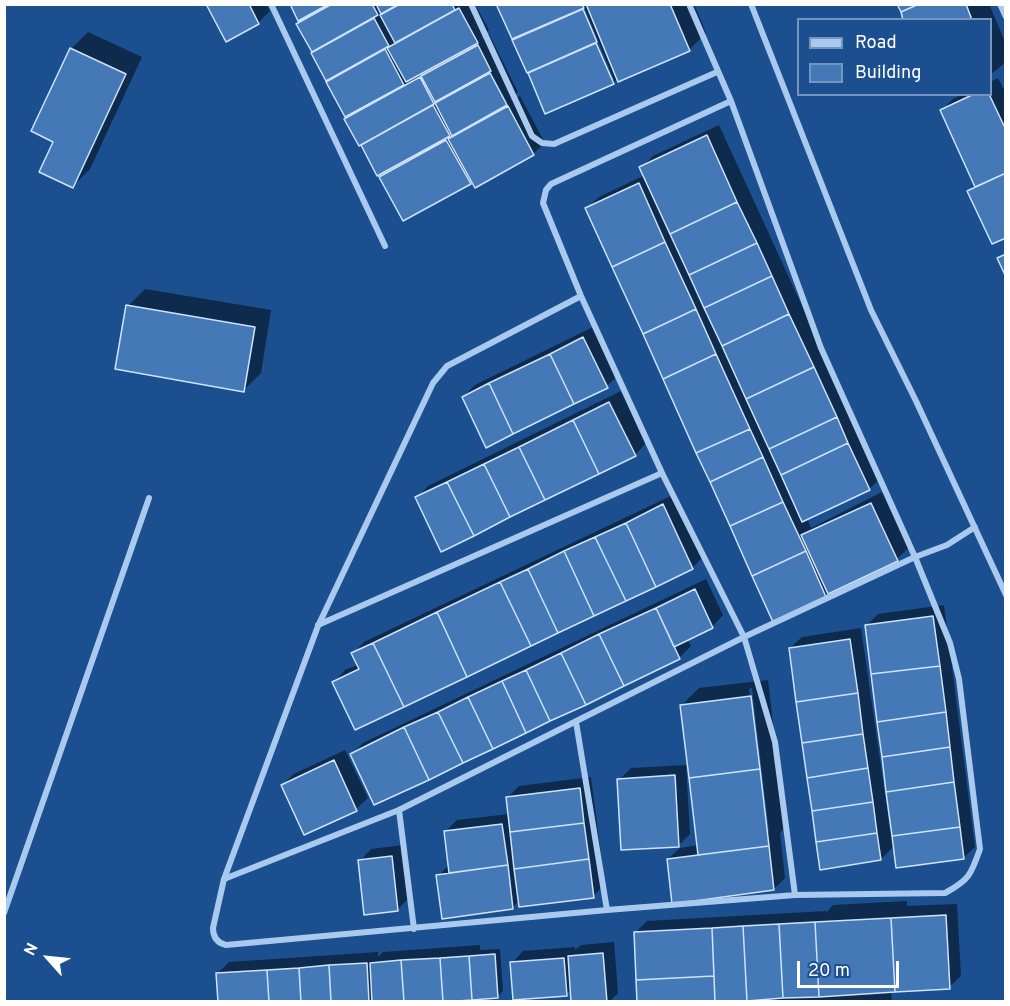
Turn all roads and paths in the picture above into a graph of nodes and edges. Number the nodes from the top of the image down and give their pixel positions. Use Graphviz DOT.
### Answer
graph roads {
  1 [pos="271,4"];
  2 [pos="471,4"];
  3 [pos="688,4"];
  4 [pos="751,4"];
  5 [pos="1000,4"];
  6 [pos="1005,17"];
  7 [pos="717,72"];
  8 [pos="731,101"];
  9 [pos="385,246"];
  10 [pos="581,296"];
  11 [pos="662,473"];
  12 [pos="149,498"];
  13 [pos="975,527"];
  14 [pos="915,557"];
  15 [pos="1005,595"];
  16 [pos="318,626"];
  17 [pos="744,637"];
  18 [pos="576,722"];
  19 [pos="399,810"];
  20 [pos="224,879"];
  21 [pos="795,895"];
  22 [pos="607,910"];
  23 [pos="4,913"];
  24 [pos="414,929"];
  1 -- 9 [label="street"];
  2 -- 7 [label="street"];
  3 -- 7 [label="street"];
  4 -- 13 [label="street"];
  5 -- 6 [label="street"];
  7 -- 8 [label="street"];
  8 -- 10 [label="street"];
  8 -- 14 [label="street"];
  10 -- 11 [label="street"];
  10 -- 16 [label="street"];
  11 -- 16 [label="street"];
  11 -- 17 [label="street"];
  12 -- 23 [label="street"];
  13 -- 14 [label="street"];
  13 -- 15 [label="street"];
  14 -- 17 [label="street"];
  14 -- 21 [label="street"];
  16 -- 20 [label="street"];
  17 -- 18 [label="street"];
  17 -- 21 [label="street"];
  18 -- 19 [label="street"];
  18 -- 22 [label="street"];
  19 -- 20 [label="street"];
  19 -- 24 [label="street"];
  20 -- 24 [label="street"];
  21 -- 22 [label="street"];
  22 -- 24 [label="street"];
}
